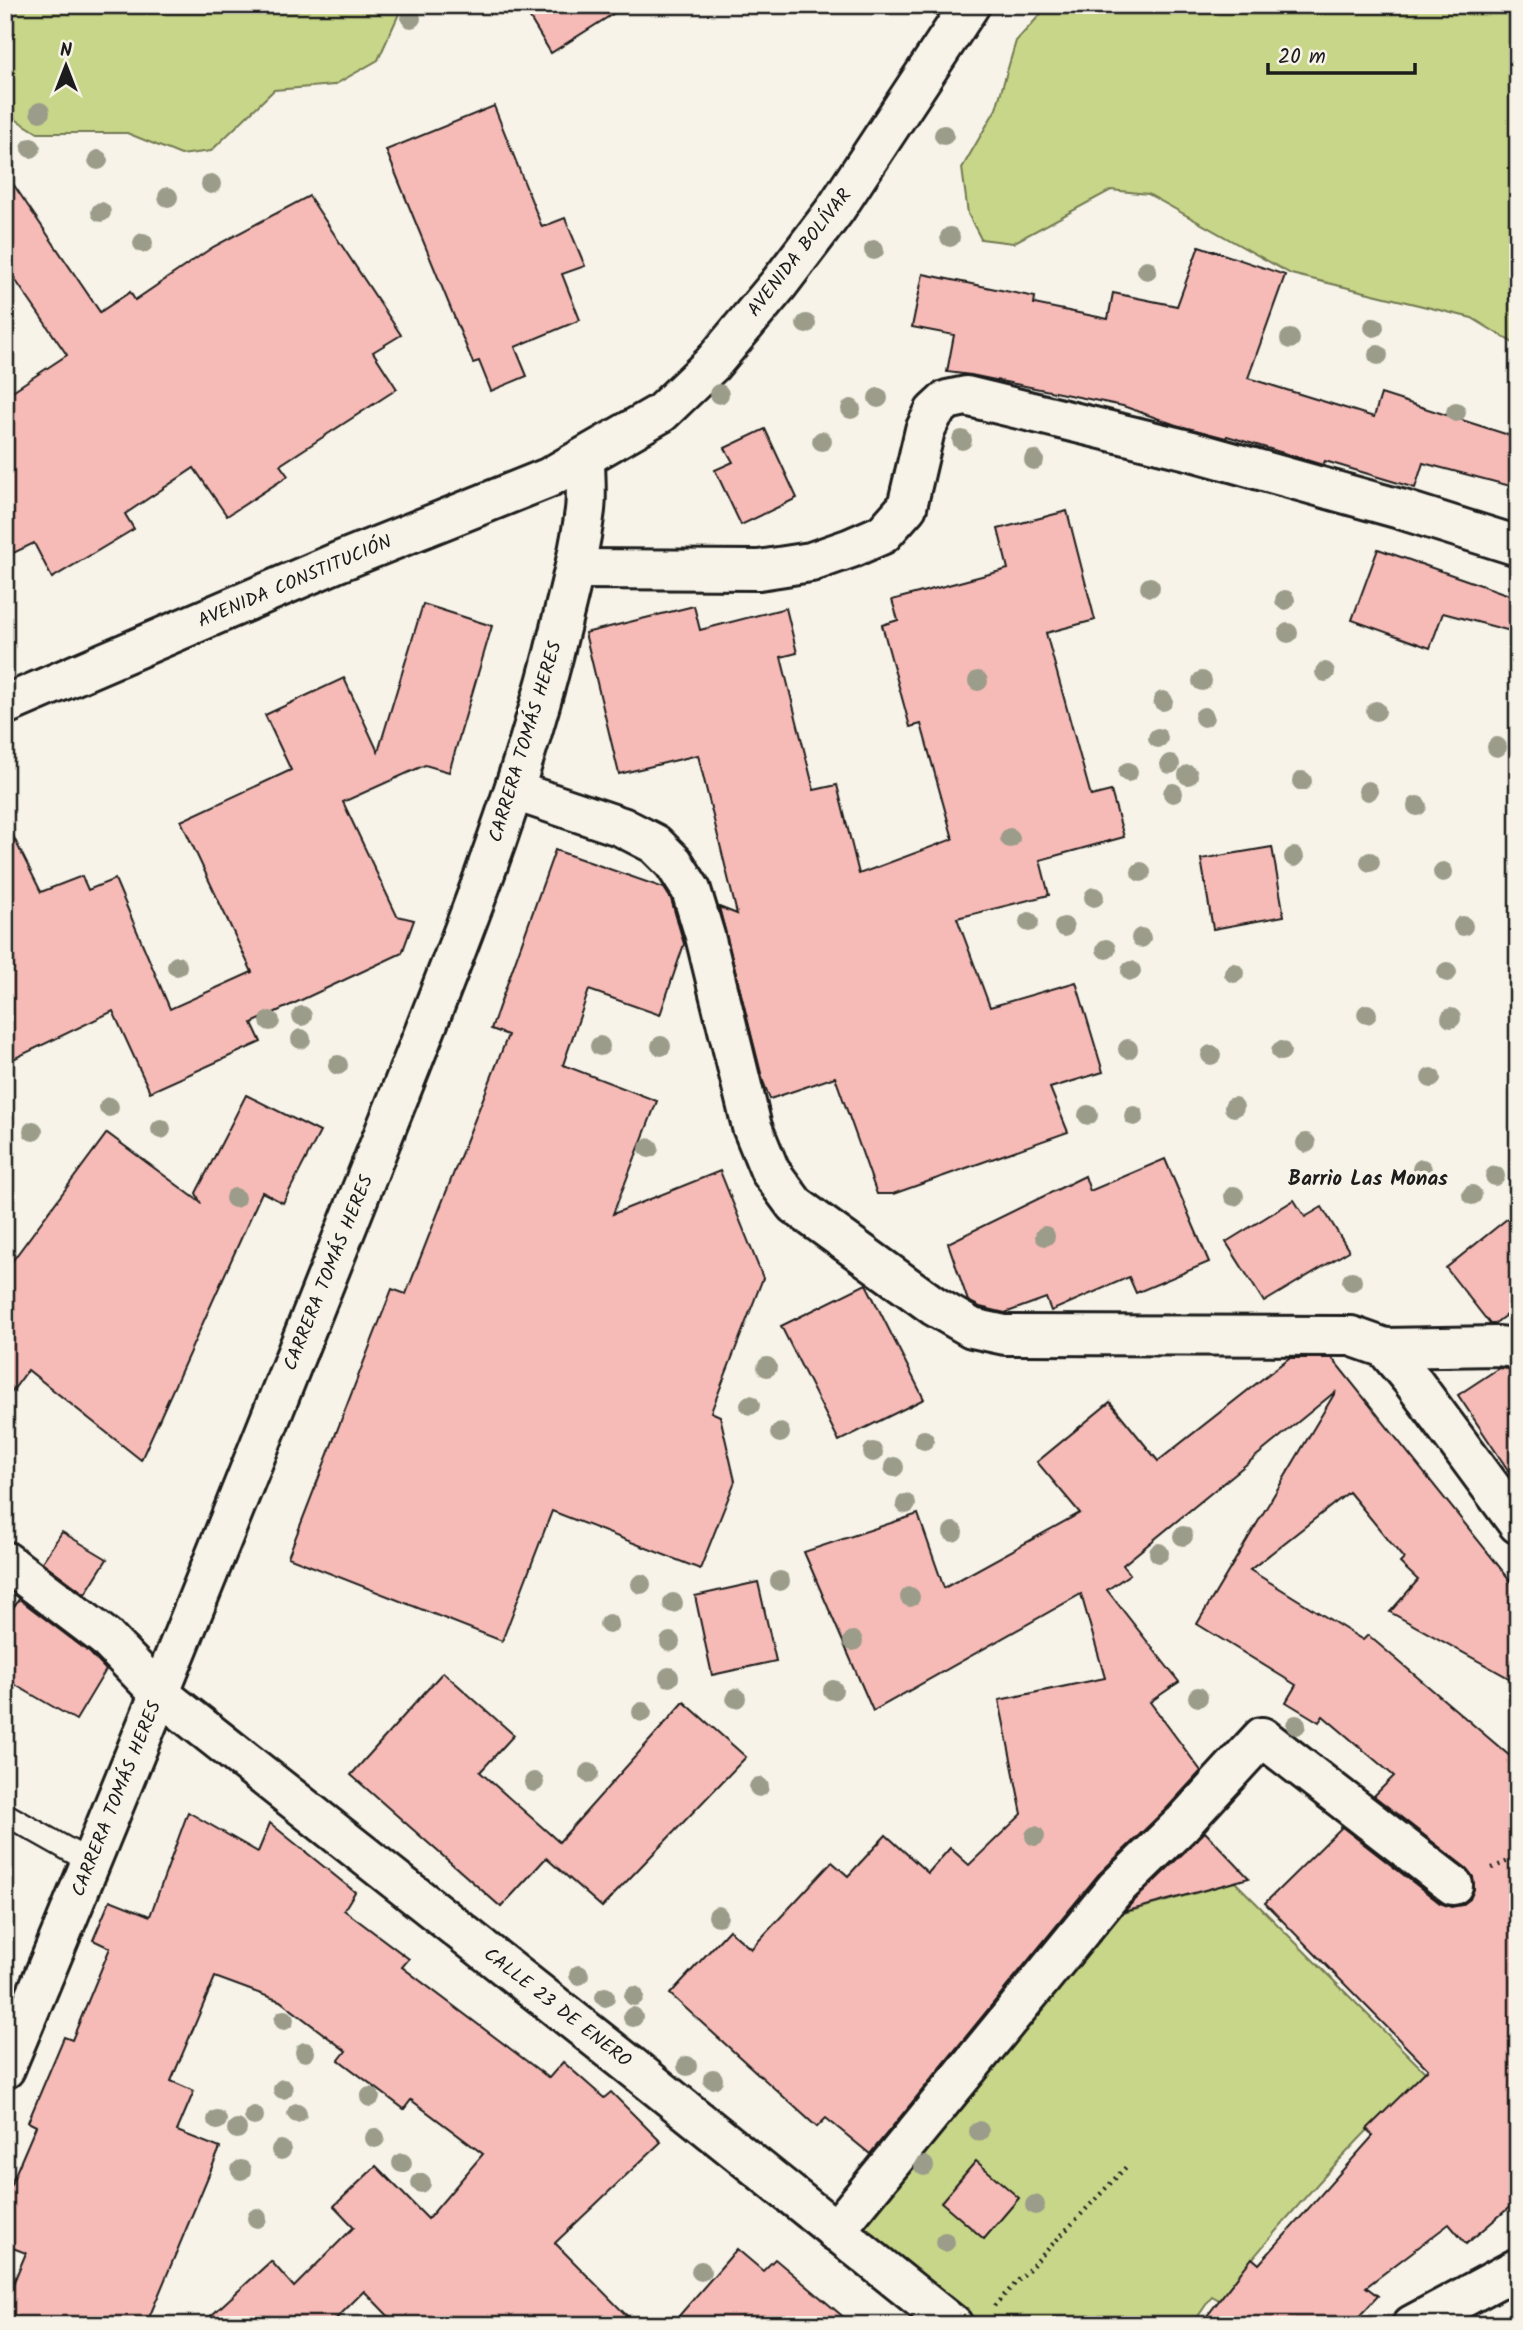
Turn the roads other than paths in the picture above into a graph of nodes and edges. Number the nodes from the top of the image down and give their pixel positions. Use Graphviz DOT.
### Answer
graph roads {
  1 [pos="970,5"];
  2 [pos="585,458"];
  3 [pos="1518,546"];
  4 [pos="575,569"];
  5 [pos="5,705"];
  6 [pos="515,790"];
  7 [pos="1385,1348"];
  8 [pos="1518,1348"];
  9 [pos="1518,1524"];
  10 [pos="5,1561"];
  11 [pos="160,1694"];
  12 [pos="5,1814"];
  13 [pos="92,1863"];
  14 [pos="1453,1885"];
  15 [pos="17,2008"];
  16 [pos="5,2069"];
  17 [pos="835,2231"];
  18 [pos="1518,2268"];
  19 [pos="969,2320"];
  20 [pos="1412,2325"];
  1 -- 2 [label="street, AVENIDA BOLÍVAR"];
  2 -- 4 [label="street, CARRERA TOMÁS HERES"];
  2 -- 5 [label="street, AVENIDA CONSTITUCIÓN"];
  3 -- 4 [label="street"];
  4 -- 6 [label="street, CARRERA TOMÁS HERES"];
  6 -- 7 [label="street"];
  6 -- 11 [label="street, CARRERA TOMÁS HERES"];
  7 -- 8 [label="street"];
  7 -- 9 [label="street"];
  10 -- 11 [label="street, CALLE 23 DE ENERO"];
  11 -- 13 [label="street, CARRERA TOMÁS HERES"];
  11 -- 17 [label="street, CALLE 23 DE ENERO"];
  12 -- 13 [label="lane"];
  13 -- 15 [label="street, CARRERA TOMÁS HERES"];
  14 -- 17 [label="street"];
  15 -- 16 [label="street, CARRERA TOMÁS HERES"];
  17 -- 19 [label="street, CALLE 23 DE ENERO"];
  18 -- 20 [label="street"];
}
